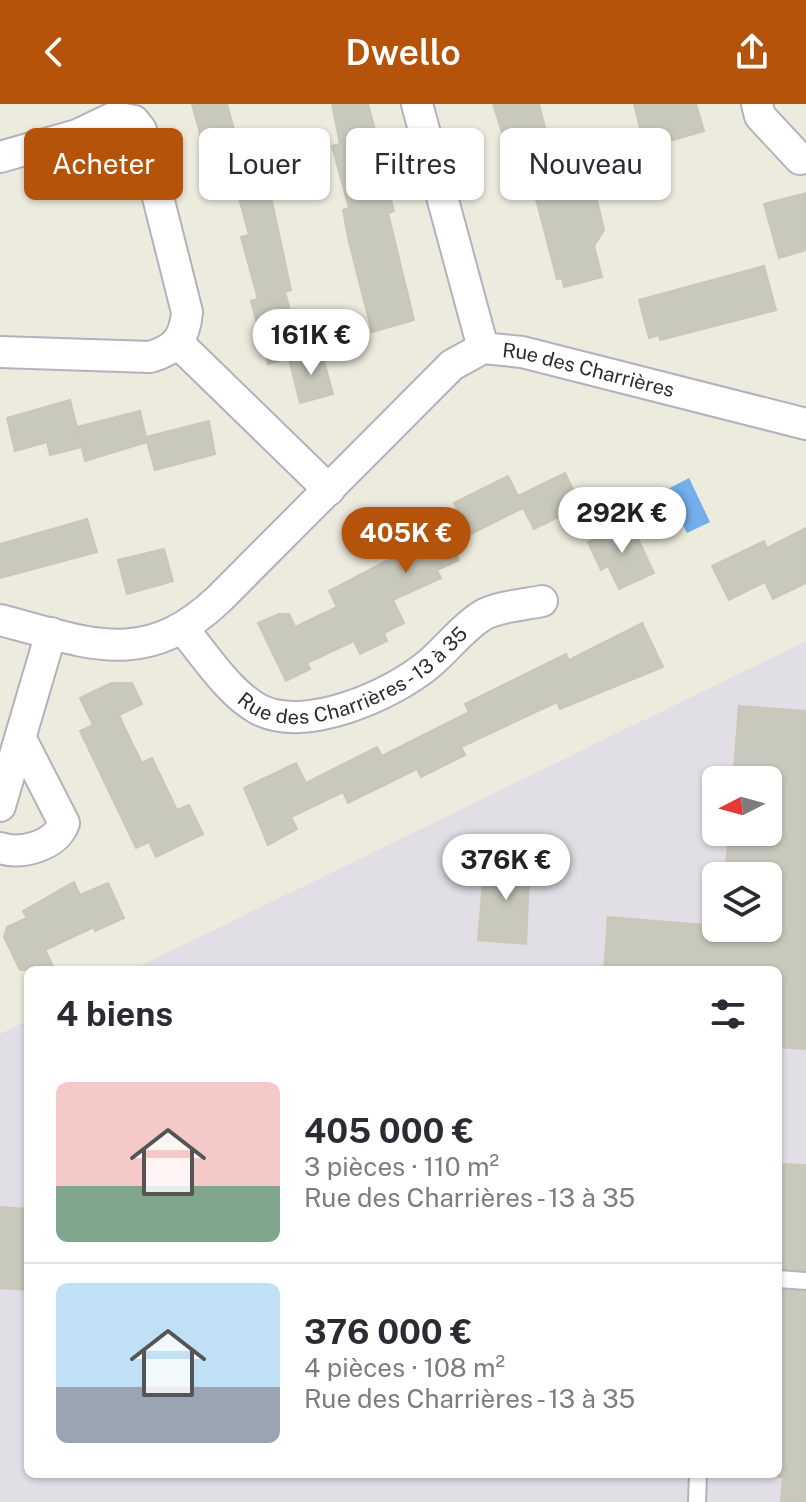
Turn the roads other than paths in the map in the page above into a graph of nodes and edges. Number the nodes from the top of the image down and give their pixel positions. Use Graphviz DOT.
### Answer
graph roads {
  1 [pos="417,104"];
  2 [pos="757,104"];
  3 [pos="0,157"];
  4 [pos="800,159"];
  5 [pos="178,343"];
  6 [pos="483,348"];
  7 [pos="0,352"];
  8 [pos="806,424"];
  9 [pos="329,490"];
  10 [pos="542,601"];
  11 [pos="0,620"];
  12 [pos="183,629"];
  13 [pos="51,633"];
  14 [pos="22,741"];
  15 [pos="0,806"];
  16 [pos="0,848"];
  17 [pos="782,1279"];
  18 [pos="806,1281"];
  19 [pos="698,1478"];
  20 [pos="697,1502"];
  1 -- 6 [label="street"];
  2 -- 4 [label="street"];
  3 -- 5 [label="street"];
  5 -- 7 [label="street"];
  5 -- 9 [label="street"];
  6 -- 8 [label="street, Rue des Charrières"];
  6 -- 9 [label="street, Rue des Charrières"];
  9 -- 12 [label="street, Rue des Charrières"];
  10 -- 12 [label="street, Rue des Charrières - 13 à 35"];
  11 -- 13 [label="street, Rue des Charrières"];
  12 -- 13 [label="street, Rue des Charrières"];
  13 -- 14 [label="street"];
  14 -- 15 [label="street"];
  14 -- 16 [label="street"];
  17 -- 18 [label="lane"];
  19 -- 20 [label="lane"];
}
